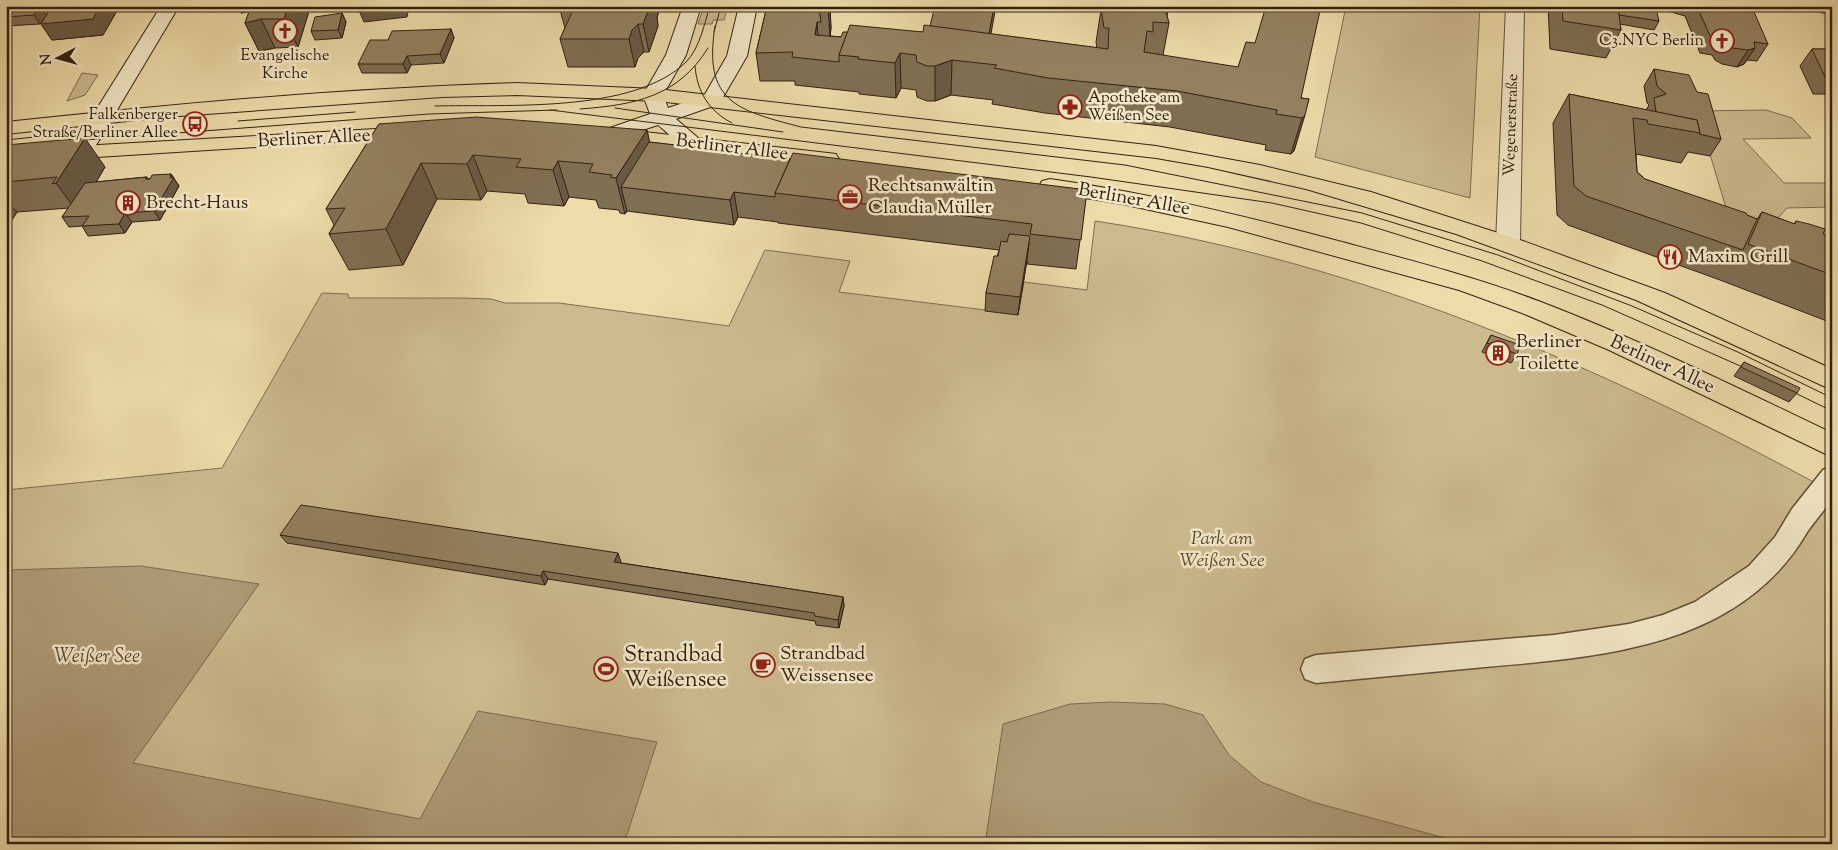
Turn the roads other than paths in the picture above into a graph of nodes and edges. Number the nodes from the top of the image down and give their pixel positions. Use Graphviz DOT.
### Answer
graph roads {
  1 [pos="170,6"];
  2 [pos="692,6"];
  3 [pos="748,6"];
  4 [pos="1515,6"];
  5 [pos="1818,6"];
  6 [pos="1832,10"];
  7 [pos="653,95"];
  8 [pos="712,100"];
  9 [pos="661,117"];
  10 [pos="102,118"];
  11 [pos="6,128"];
  12 [pos="428,132"];
  13 [pos="601,133"];
  14 [pos="693,143"];
  15 [pos="80,152"];
  16 [pos="6,159"];
  17 [pos="852,162"];
  18 [pos="1026,183"];
  19 [pos="1508,243"];
  20 [pos="1832,380"];
  21 [pos="1832,446"];
  22 [pos="1832,477"];
  23 [pos="1316,669"];
  1 -- 10 [label="street"];
  2 -- 7 [label="street"];
  3 -- 8 [label="street"];
  4 -- 19 [label="street, Wegenerstraße"];
  5 -- 6 [label="street"];
  7 -- 8 [label="main road, Berliner Allee"];
  7 -- 9 [label="street"];
  7 -- 10 [label="main road, Berliner Allee"];
  8 -- 9 [label="street"];
  8 -- 19 [label="main road, Berliner Allee"];
  9 -- 13 [label="street"];
  9 -- 14 [label="street"];
  10 -- 11 [label="main road, Berliner Allee"];
  10 -- 15 [label="street"];
  12 -- 15 [label="main road, Berliner Allee"];
  13 -- 14 [label="main road, Berliner Allee"];
  14 -- 17 [label="main road, Berliner Allee"];
  15 -- 16 [label="main road, Berliner Allee"];
  18 -- 21 [label="main road, Berliner Allee"];
  19 -- 20 [label="main road, Berliner Allee"];
  22 -- 23 [label="lane"];
}
